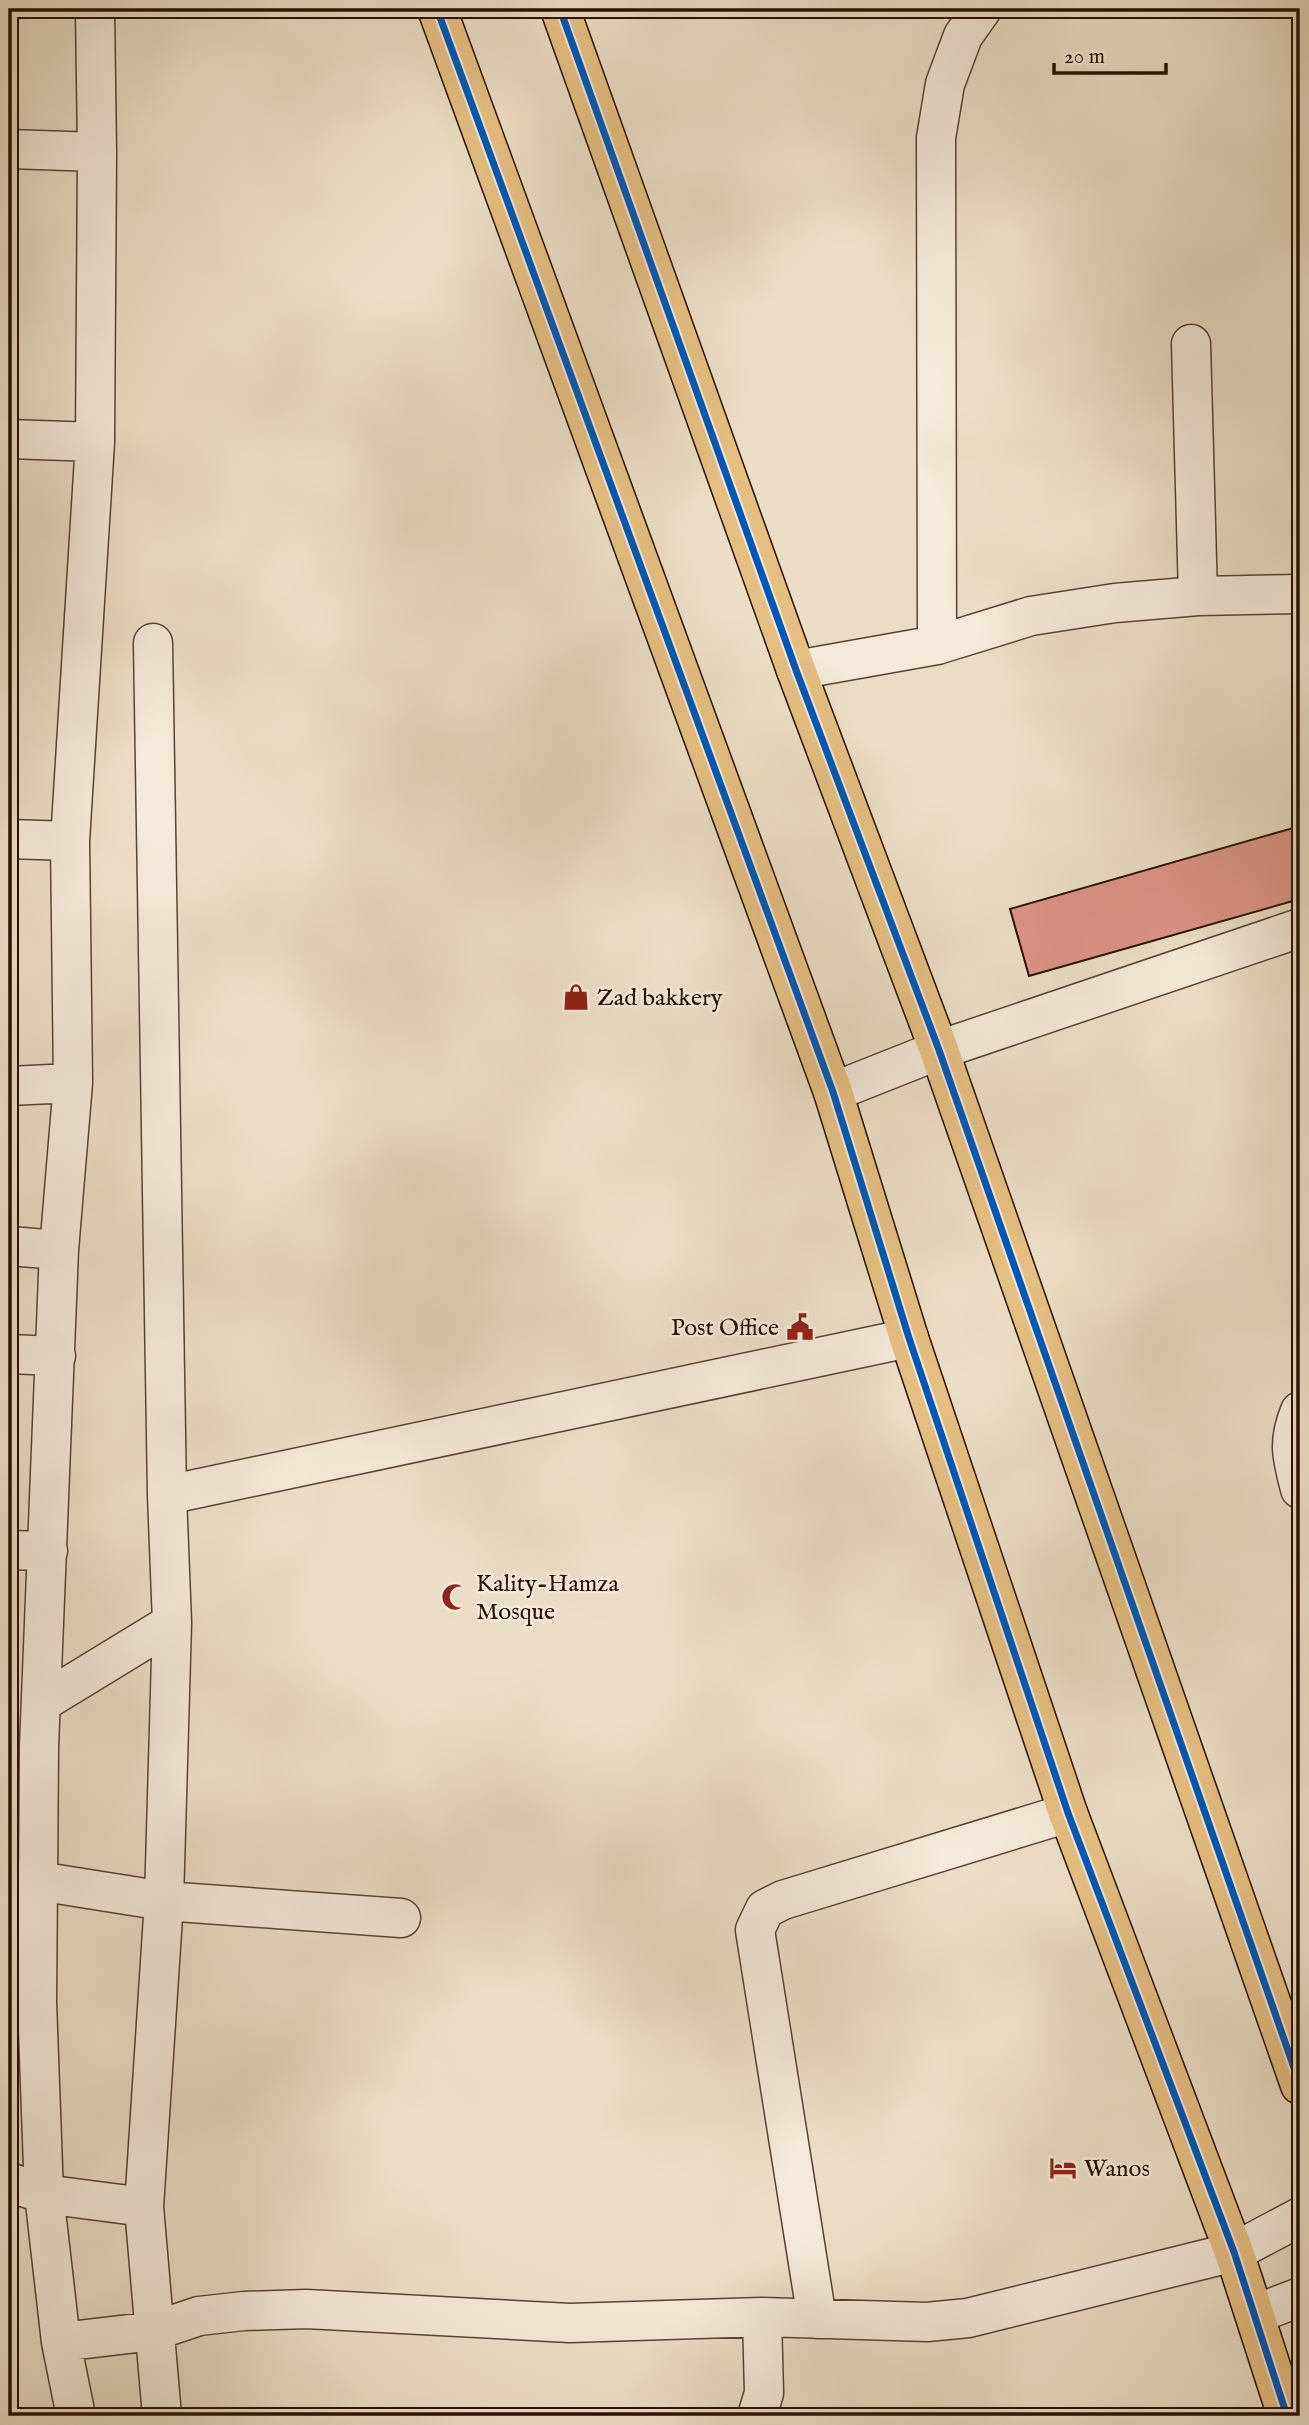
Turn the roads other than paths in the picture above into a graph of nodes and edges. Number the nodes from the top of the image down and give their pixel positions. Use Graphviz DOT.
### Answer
graph roads {
  1 [pos="95,9"];
  2 [pos="437,9"];
  3 [pos="560,9"];
  4 [pos="982,9"];
  5 [pos="9,149"];
  6 [pos="97,152"];
  7 [pos="1191,344"];
  8 [pos="9,439"];
  9 [pos="95,442"];
  10 [pos="1300,594"];
  11 [pos="1198,596"];
  12 [pos="153,643"];
  13 [pos="937,645"];
  14 [pos="796,670"];
  15 [pos="9,839"];
  16 [pos="70,841"];
  17 [pos="1300,928"];
  18 [pos="939,1051"];
  19 [pos="73,1083"];
  20 [pos="9,1086"];
  21 [pos="833,1091"];
  22 [pos="9,1246"];
  23 [pos="60,1250"];
  24 [pos="909,1338"];
  25 [pos="9,1354"];
  26 [pos="56,1356"];
  27 [pos="1300,1411"];
  28 [pos="1300,1489"];
  29 [pos="167,1495"];
  30 [pos="9,1549"];
  31 [pos="48,1550"];
  32 [pos="172,1623"];
  33 [pos="41,1703"];
  34 [pos="24,1746"];
  35 [pos="1068,1813"];
  36 [pos="23,1882"];
  37 [pos="164,1901"];
  38 [pos="401,1918"];
  39 [pos="1300,2085"];
  40 [pos="26,2188"];
  41 [pos="144,2207"];
  42 [pos="1300,2217"];
  43 [pos="1234,2252"];
  44 [pos="1300,2297"];
  45 [pos="1256,2314"];
  46 [pos="762,2317"];
  47 [pos="817,2319"];
  48 [pos="154,2331"];
  49 [pos="61,2342"];
  50 [pos="76,2416"];
  51 [pos="162,2416"];
  52 [pos="757,2416"];
  53 [pos="1287,2416"];
  1 -- 6 [label="street"];
  2 -- 21 [label="main road"];
  3 -- 14 [label="main road"];
  4 -- 13 [label="street"];
  5 -- 6 [label="street"];
  6 -- 9 [label="street"];
  7 -- 11 [label="street"];
  8 -- 9 [label="street"];
  9 -- 16 [label="street"];
  10 -- 11 [label="street"];
  11 -- 13 [label="street"];
  12 -- 29 [label="street"];
  13 -- 14 [label="street"];
  14 -- 18 [label="main road"];
  15 -- 16 [label="street"];
  16 -- 19 [label="street"];
  17 -- 18 [label="street"];
  18 -- 21 [label="street"];
  18 -- 39 [label="main road"];
  19 -- 20 [label="street"];
  19 -- 23 [label="street"];
  21 -- 24 [label="main road"];
  22 -- 23 [label="street"];
  23 -- 26 [label="street"];
  24 -- 29 [label="street"];
  24 -- 35 [label="main road"];
  25 -- 26 [label="street"];
  26 -- 31 [label="street"];
  27 -- 28 [label="street"];
  29 -- 32 [label="street"];
  30 -- 31 [label="street"];
  31 -- 33 [label="street"];
  32 -- 33 [label="street"];
  32 -- 37 [label="street"];
  33 -- 34 [label="street"];
  34 -- 36 [label="street"];
  35 -- 43 [label="main road"];
  35 -- 47 [label="street"];
  36 -- 37 [label="street"];
  36 -- 40 [label="street"];
  37 -- 38 [label="street"];
  37 -- 41 [label="street"];
  40 -- 41 [label="street"];
  40 -- 49 [label="street"];
  41 -- 48 [label="street"];
  42 -- 43 [label="street"];
  43 -- 45 [label="main road"];
  43 -- 47 [label="street"];
  44 -- 45 [label="street"];
  45 -- 53 [label="main road"];
  46 -- 47 [label="street"];
  46 -- 48 [label="street"];
  46 -- 52 [label="street"];
  48 -- 49 [label="street"];
  48 -- 51 [label="street"];
  49 -- 50 [label="street"];
}
